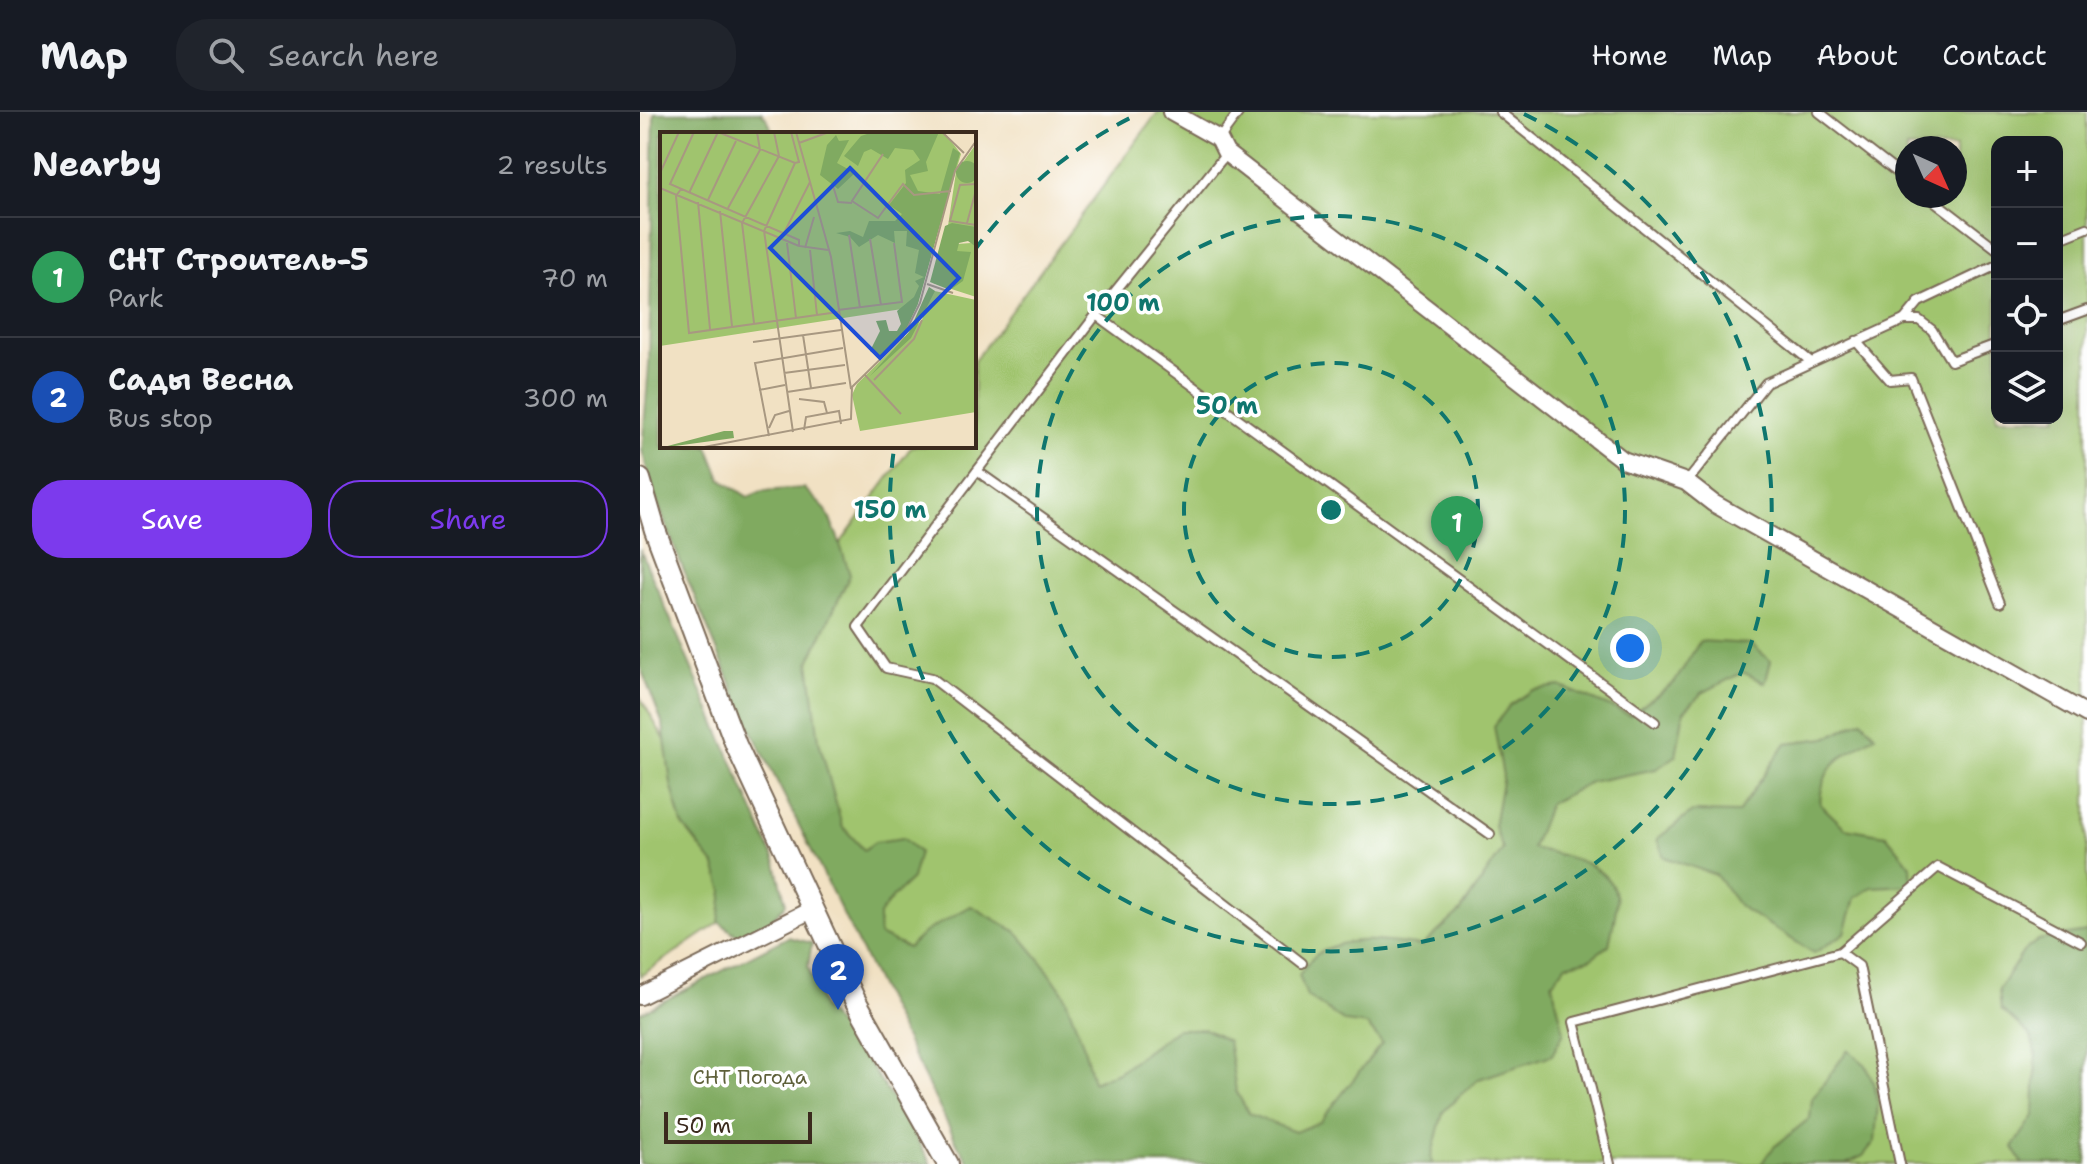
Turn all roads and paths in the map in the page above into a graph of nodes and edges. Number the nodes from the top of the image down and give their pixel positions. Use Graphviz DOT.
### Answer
graph roads {
  1 [pos="1171,112"];
  2 [pos="1239,112"];
  3 [pos="1500,112"];
  4 [pos="1819,112"];
  5 [pos="1222,146"];
  6 [pos="1895,171"];
  7 [pos="1944,208"];
  8 [pos="2087,228"];
  9 [pos="2063,238"];
  10 [pos="1991,244"];
  11 [pos="1991,268"];
  12 [pos="2087,310"];
  13 [pos="1096,315"];
  14 [pos="2063,319"];
  15 [pos="1904,320"];
  16 [pos="1856,341"];
  17 [pos="1991,346"];
  18 [pos="1810,361"];
  19 [pos="977,471"];
  20 [pos="640,479"];
  21 [pos="1686,482"];
  22 [pos="2000,603"];
  23 [pos="2087,714"];
  24 [pos="1655,722"];
  25 [pos="1490,834"];
  26 [pos="813,909"];
  27 [pos="2081,942"];
  28 [pos="1840,952"];
  29 [pos="1302,963"];
  30 [pos="640,996"];
  31 [pos="948,1164"];
  32 [pos="1610,1164"];
  33 [pos="1900,1164"];
  1 -- 5 [label="street"];
  2 -- 5 [label="lane"];
  3 -- 18 [label="lane"];
  4 -- 6 [label="lane"];
  5 -- 13 [label="lane"];
  5 -- 21 [label="street"];
  7 -- 10 [label="lane"];
  8 -- 9 [label="lane"];
  11 -- 15 [label="lane"];
  12 -- 14 [label="lane"];
  13 -- 19 [label="lane"];
  13 -- 24 [label="lane"];
  15 -- 16 [label="lane"];
  15 -- 17 [label="lane"];
  16 -- 18 [label="lane"];
  16 -- 22 [label="lane"];
  18 -- 21 [label="lane"];
  19 -- 25 [label="lane"];
  19 -- 29 [label="lane"];
  20 -- 26 [label="street"];
  21 -- 23 [label="street"];
  26 -- 30 [label="street"];
  26 -- 31 [label="street"];
  27 -- 28 [label="lane"];
  28 -- 32 [label="lane"];
  28 -- 33 [label="lane"];
}
